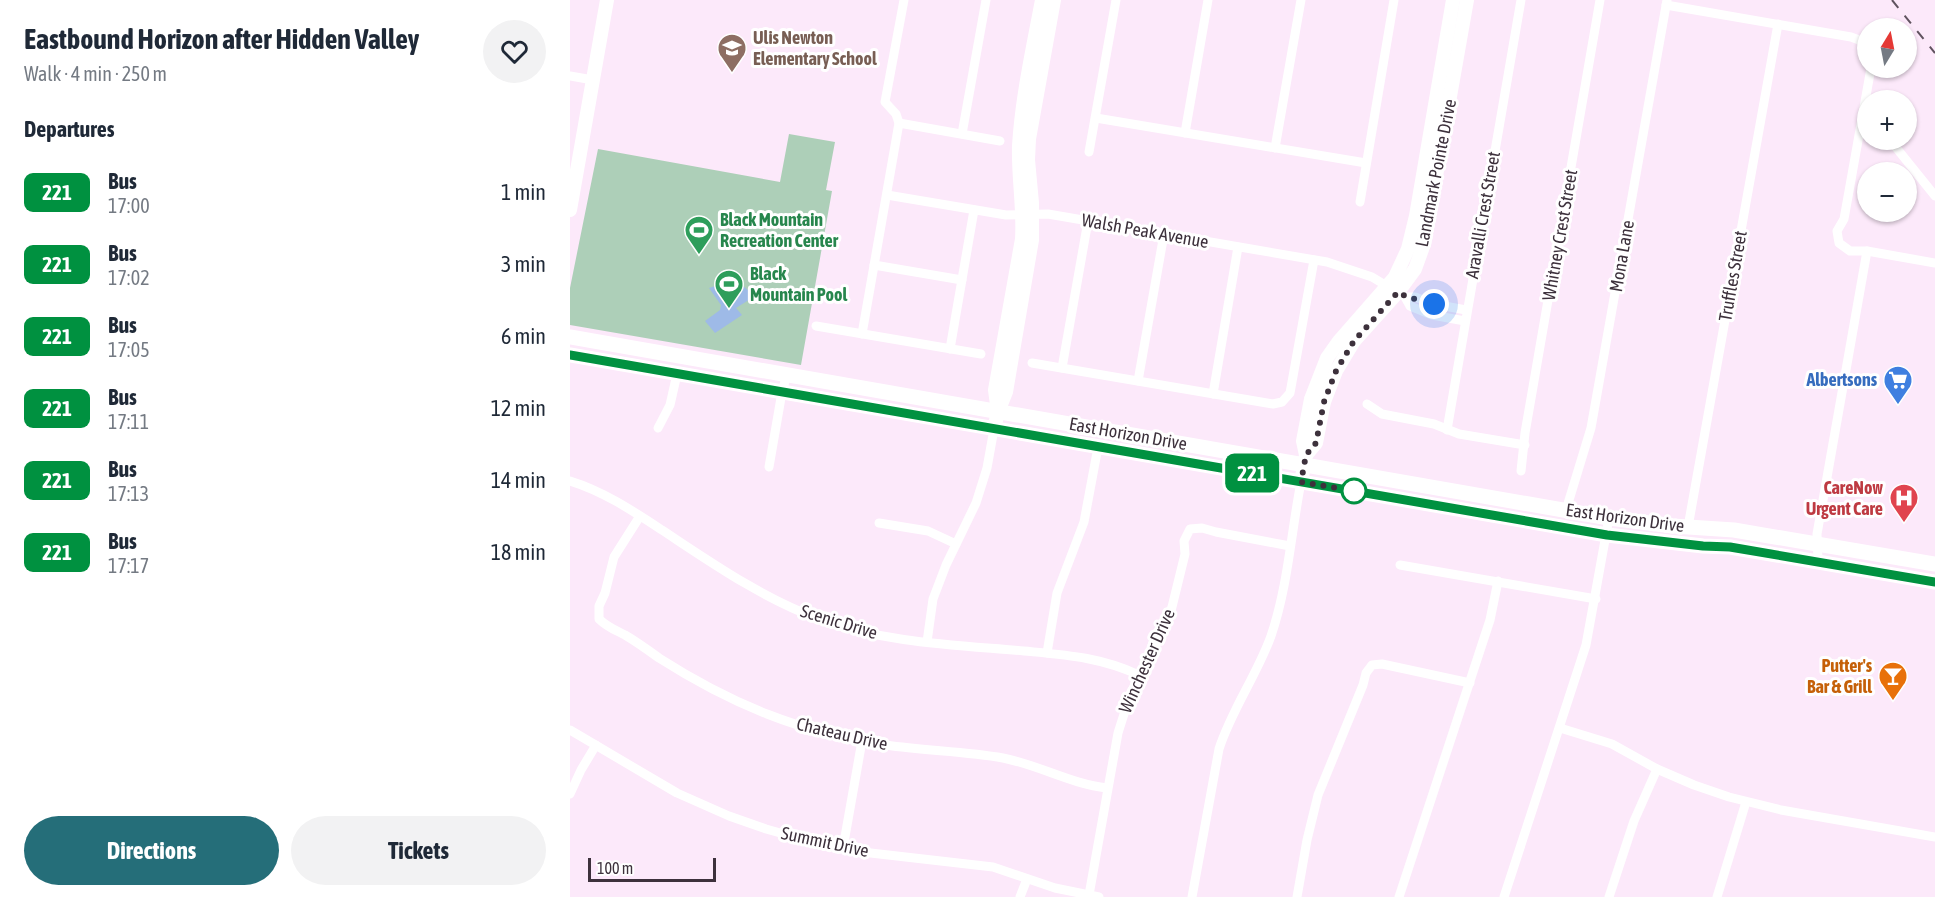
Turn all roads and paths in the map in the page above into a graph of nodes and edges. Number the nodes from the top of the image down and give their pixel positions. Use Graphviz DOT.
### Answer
graph roads {
  1 [pos="607,0"];
  2 [pos="904,0"];
  3 [pos="986,0"];
  4 [pos="1041,0"];
  5 [pos="1054,0"];
  6 [pos="1116,0"];
  7 [pos="1208,0"];
  8 [pos="1301,0"];
  9 [pos="1394,0"];
  10 [pos="1453,0"];
  11 [pos="1467,0"];
  12 [pos="1521,0"];
  13 [pos="1600,0"];
  14 [pos="1667,2"];
  15 [pos="1778,24"];
  16 [pos="1857,39"];
  17 [pos="570,76"];
  18 [pos="593,80"];
  19 [pos="1096,118"];
  20 [pos="899,123"];
  21 [pos="1185,133"];
  22 [pos="962,134"];
  23 [pos="1000,141"];
  24 [pos="1275,148"];
  25 [pos="1858,150"];
  26 [pos="1898,150"];
  27 [pos="1089,152"];
  28 [pos="1366,163"];
  29 [pos="887,195"];
  30 [pos="1935,196"];
  31 [pos="1360,202"];
  32 [pos="570,208"];
  33 [pos="974,210"];
  34 [pos="1028,214"];
  35 [pos="1088,221"];
  36 [pos="1164,234"];
  37 [pos="1238,247"];
  38 [pos="1867,251"];
  39 [pos="1314,260"];
  40 [pos="1935,263"];
  41 [pos="874,265"];
  42 [pos="962,280"];
  43 [pos="1397,292"];
  44 [pos="1466,310"];
  45 [pos="1465,321"];
  46 [pos="816,326"];
  47 [pos="862,334"];
  48 [pos="570,337"];
  49 [pos="950,349"];
  50 [pos="981,354"];
  51 [pos="570,355"];
  52 [pos="1032,363"];
  53 [pos="1062,368"];
  54 [pos="677,374"];
  55 [pos="787,374"];
  56 [pos="1138,381"];
  57 [pos="782,392"];
  58 [pos="1213,394"];
  59 [pos="1367,404"];
  60 [pos="998,412"];
  61 [pos="658,428"];
  62 [pos="994,429"];
  63 [pos="1447,430"];
  64 [pos="1525,445"];
  65 [pos="1098,447"];
  66 [pos="1305,460"];
  67 [pos="769,467"];
  68 [pos="1521,471"];
  69 [pos="570,481"];
  70 [pos="1301,482"];
  71 [pos="1566,510"];
  72 [pos="1491,514"];
  73 [pos="640,516"];
  74 [pos="1609,518"];
  75 [pos="879,523"];
  76 [pos="1688,527"];
  77 [pos="1607,535"];
  78 [pos="956,544"];
  79 [pos="1816,544"];
  80 [pos="1290,546"];
  81 [pos="1818,561"];
  82 [pos="1935,564"];
  83 [pos="1400,565"];
  84 [pos="1498,582"];
  85 [pos="1935,582"];
  86 [pos="1596,599"];
  87 [pos="927,642"];
  88 [pos="1047,653"];
  89 [pos="1139,675"];
  90 [pos="1470,683"];
  91 [pos="1560,728"];
  92 [pos="570,730"];
  93 [pos="862,741"];
  94 [pos="596,745"];
  95 [pos="1657,769"];
  96 [pos="1107,788"];
  97 [pos="570,794"];
  98 [pos="1746,802"];
  99 [pos="1935,837"];
  100 [pos="843,848"];
  101 [pos="1027,879"];
  102 [pos="1094,896"];
  103 [pos="1020,897"];
  104 [pos="1192,897"];
  105 [pos="1297,897"];
  106 [pos="1399,897"];
  107 [pos="1504,897"];
  108 [pos="1609,897"];
  109 [pos="1717,897"];
  1 -- 18 [label="street"];
  2 -- 20 [label="street"];
  3 -- 22 [label="street"];
  4 -- 34 [label="street"];
  5 -- 34 [label="street"];
  6 -- 19 [label="street"];
  7 -- 21 [label="street"];
  8 -- 24 [label="street"];
  9 -- 28 [label="street"];
  10 -- 43 [label="street, Landmark Pointe Drive"];
  11 -- 43 [label="street, Landmark Pointe Drive"];
  12 -- 44 [label="street, Aravalli Crest Street"];
  13 -- 64 [label="street, Whitney Crest Street"];
  14 -- 15 [label="street"];
  14 -- 71 [label="street, Mona Lane"];
  15 -- 16 [label="street"];
  15 -- 76 [label="street, Truffles Street"];
  17 -- 18 [label="street"];
  18 -- 32 [label="street"];
  19 -- 21 [label="street"];
  19 -- 27 [label="street"];
  20 -- 22 [label="street"];
  20 -- 29 [label="street"];
  21 -- 24 [label="street"];
  22 -- 23 [label="street"];
  24 -- 28 [label="street"];
  25 -- 38 [label="street"];
  26 -- 30 [label="street"];
  28 -- 31 [label="street"];
  29 -- 33 [label="street, Walsh Peak Avenue"];
  29 -- 41 [label="street"];
  33 -- 34 [label="street, Walsh Peak Avenue"];
  33 -- 42 [label="street"];
  34 -- 35 [label="street, Walsh Peak Avenue"];
  34 -- 60 [label="street"];
  35 -- 36 [label="street, Walsh Peak Avenue"];
  35 -- 53 [label="street"];
  36 -- 37 [label="street, Walsh Peak Avenue"];
  36 -- 56 [label="street"];
  37 -- 39 [label="street, Walsh Peak Avenue"];
  37 -- 58 [label="street"];
  38 -- 40 [label="street"];
  38 -- 79 [label="street"];
  39 -- 43 [label="street, Walsh Peak Avenue"];
  39 -- 58 [label="street"];
  41 -- 42 [label="street"];
  41 -- 47 [label="street"];
  42 -- 49 [label="street"];
  43 -- 44 [label="street"];
  43 -- 45 [label="street"];
  43 -- 66 [label="street, Landmark Pointe Drive"];
  44 -- 45 [label="street, Aravalli Crest Street"];
  45 -- 63 [label="street, Aravalli Crest Street"];
  46 -- 47 [label="street"];
  47 -- 49 [label="street"];
  48 -- 55 [label="main road, East Horizon Drive"];
  49 -- 50 [label="street"];
  51 -- 54 [label="main road, East Horizon Drive"];
  52 -- 53 [label="street"];
  53 -- 56 [label="street"];
  54 -- 57 [label="main road, East Horizon Drive"];
  54 -- 61 [label="street"];
  55 -- 57 [label="street"];
  55 -- 60 [label="main road, East Horizon Drive"];
  56 -- 58 [label="street"];
  57 -- 62 [label="main road, East Horizon Drive"];
  57 -- 67 [label="street"];
  59 -- 63 [label="street"];
  60 -- 62 [label="street"];
  60 -- 66 [label="main road, East Horizon Drive"];
  62 -- 65 [label="main road, East Horizon Drive"];
  62 -- 78 [label="street"];
  63 -- 64 [label="street"];
  64 -- 68 [label="street, Whitney Crest Street"];
  65 -- 70 [label="main road, East Horizon Drive"];
  65 -- 88 [label="street"];
  66 -- 70 [label="street, Landmark Pointe Drive"];
  66 -- 71 [label="main road, East Horizon Drive"];
  69 -- 73 [label="street, Scenic Drive"];
  70 -- 72 [label="main road, East Horizon Drive"];
  70 -- 80 [label="street"];
  71 -- 72 [label="main road"];
  71 -- 74 [label="main road, East Horizon Drive"];
  72 -- 77 [label="main road, East Horizon Drive"];
  73 -- 87 [label="street, Scenic Drive"];
  73 -- 93 [label="street, Chateau Drive"];
  74 -- 76 [label="main road, East Horizon Drive"];
  74 -- 77 [label="street"];
  75 -- 78 [label="street"];
  76 -- 79 [label="main road, East Horizon Drive"];
  77 -- 81 [label="main road, East Horizon Drive"];
  77 -- 86 [label="street"];
  78 -- 87 [label="street"];
  79 -- 81 [label="street"];
  79 -- 82 [label="main road, East Horizon Drive"];
  80 -- 89 [label="street, Winchester Drive"];
  80 -- 104 [label="street"];
  81 -- 85 [label="main road, East Horizon Drive"];
  83 -- 84 [label="street"];
  84 -- 86 [label="street"];
  84 -- 90 [label="street"];
  86 -- 91 [label="street"];
  87 -- 88 [label="street, Scenic Drive"];
  88 -- 89 [label="street, Scenic Drive"];
  89 -- 96 [label="street, Winchester Drive"];
  90 -- 105 [label="street"];
  90 -- 106 [label="street"];
  91 -- 95 [label="street"];
  91 -- 107 [label="street"];
  92 -- 94 [label="street, Summit Drive"];
  93 -- 96 [label="street, Chateau Drive"];
  93 -- 100 [label="street"];
  94 -- 97 [label="street"];
  94 -- 100 [label="street, Summit Drive"];
  95 -- 98 [label="street"];
  95 -- 108 [label="street"];
  96 -- 102 [label="street, Winchester Drive"];
  98 -- 99 [label="street"];
  98 -- 109 [label="street"];
  100 -- 101 [label="street, Summit Drive"];
  101 -- 102 [label="street, Summit Drive"];
  101 -- 103 [label="street"];
}
